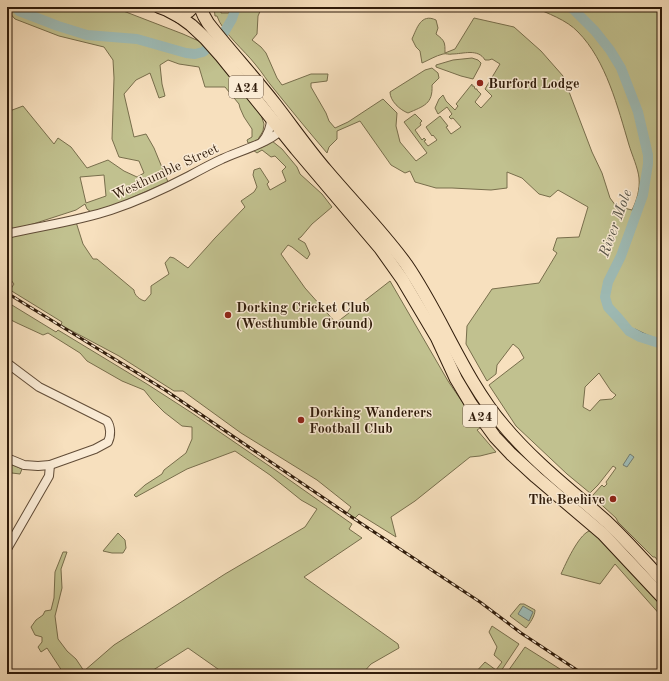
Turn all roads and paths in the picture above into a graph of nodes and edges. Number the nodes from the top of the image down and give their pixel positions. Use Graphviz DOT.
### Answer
graph roads {
  1 [pos="193,7"];
  2 [pos="200,7"];
  3 [pos="164,8"];
  4 [pos="180,17"];
  5 [pos="210,35"];
  6 [pos="226,53"];
  7 [pos="284,115"];
  8 [pos="271,118"];
  9 [pos="282,130"];
  10 [pos="272,138"];
  11 [pos="261,143"];
  12 [pos="296,149"];
  13 [pos="7,234"];
  14 [pos="7,363"];
  15 [pos="7,458"];
  16 [pos="50,465"];
  17 [pos="7,550"];
  18 [pos="662,580"];
  19 [pos="662,597"];
  1 -- 4 [label="highway"];
  2 -- 5 [label="highway, A24"];
  3 -- 4 [label="highway"];
  4 -- 5 [label="highway, A24"];
  5 -- 6 [label="highway, A24"];
  6 -- 7 [label="highway, A24"];
  6 -- 8 [label="highway, A24"];
  7 -- 9 [label="street"];
  7 -- 18 [label="highway, A24"];
  8 -- 9 [label="highway, A24"];
  8 -- 11 [label="street"];
  9 -- 10 [label="street, Westhumble Street"];
  9 -- 12 [label="highway, A24"];
  10 -- 11 [label="street, Westhumble Street"];
  10 -- 12 [label="street"];
  11 -- 13 [label="street, Westhumble Street"];
  12 -- 19 [label="highway, A24"];
  14 -- 16 [label="street"];
  15 -- 16 [label="street"];
  16 -- 17 [label="street"];
}
